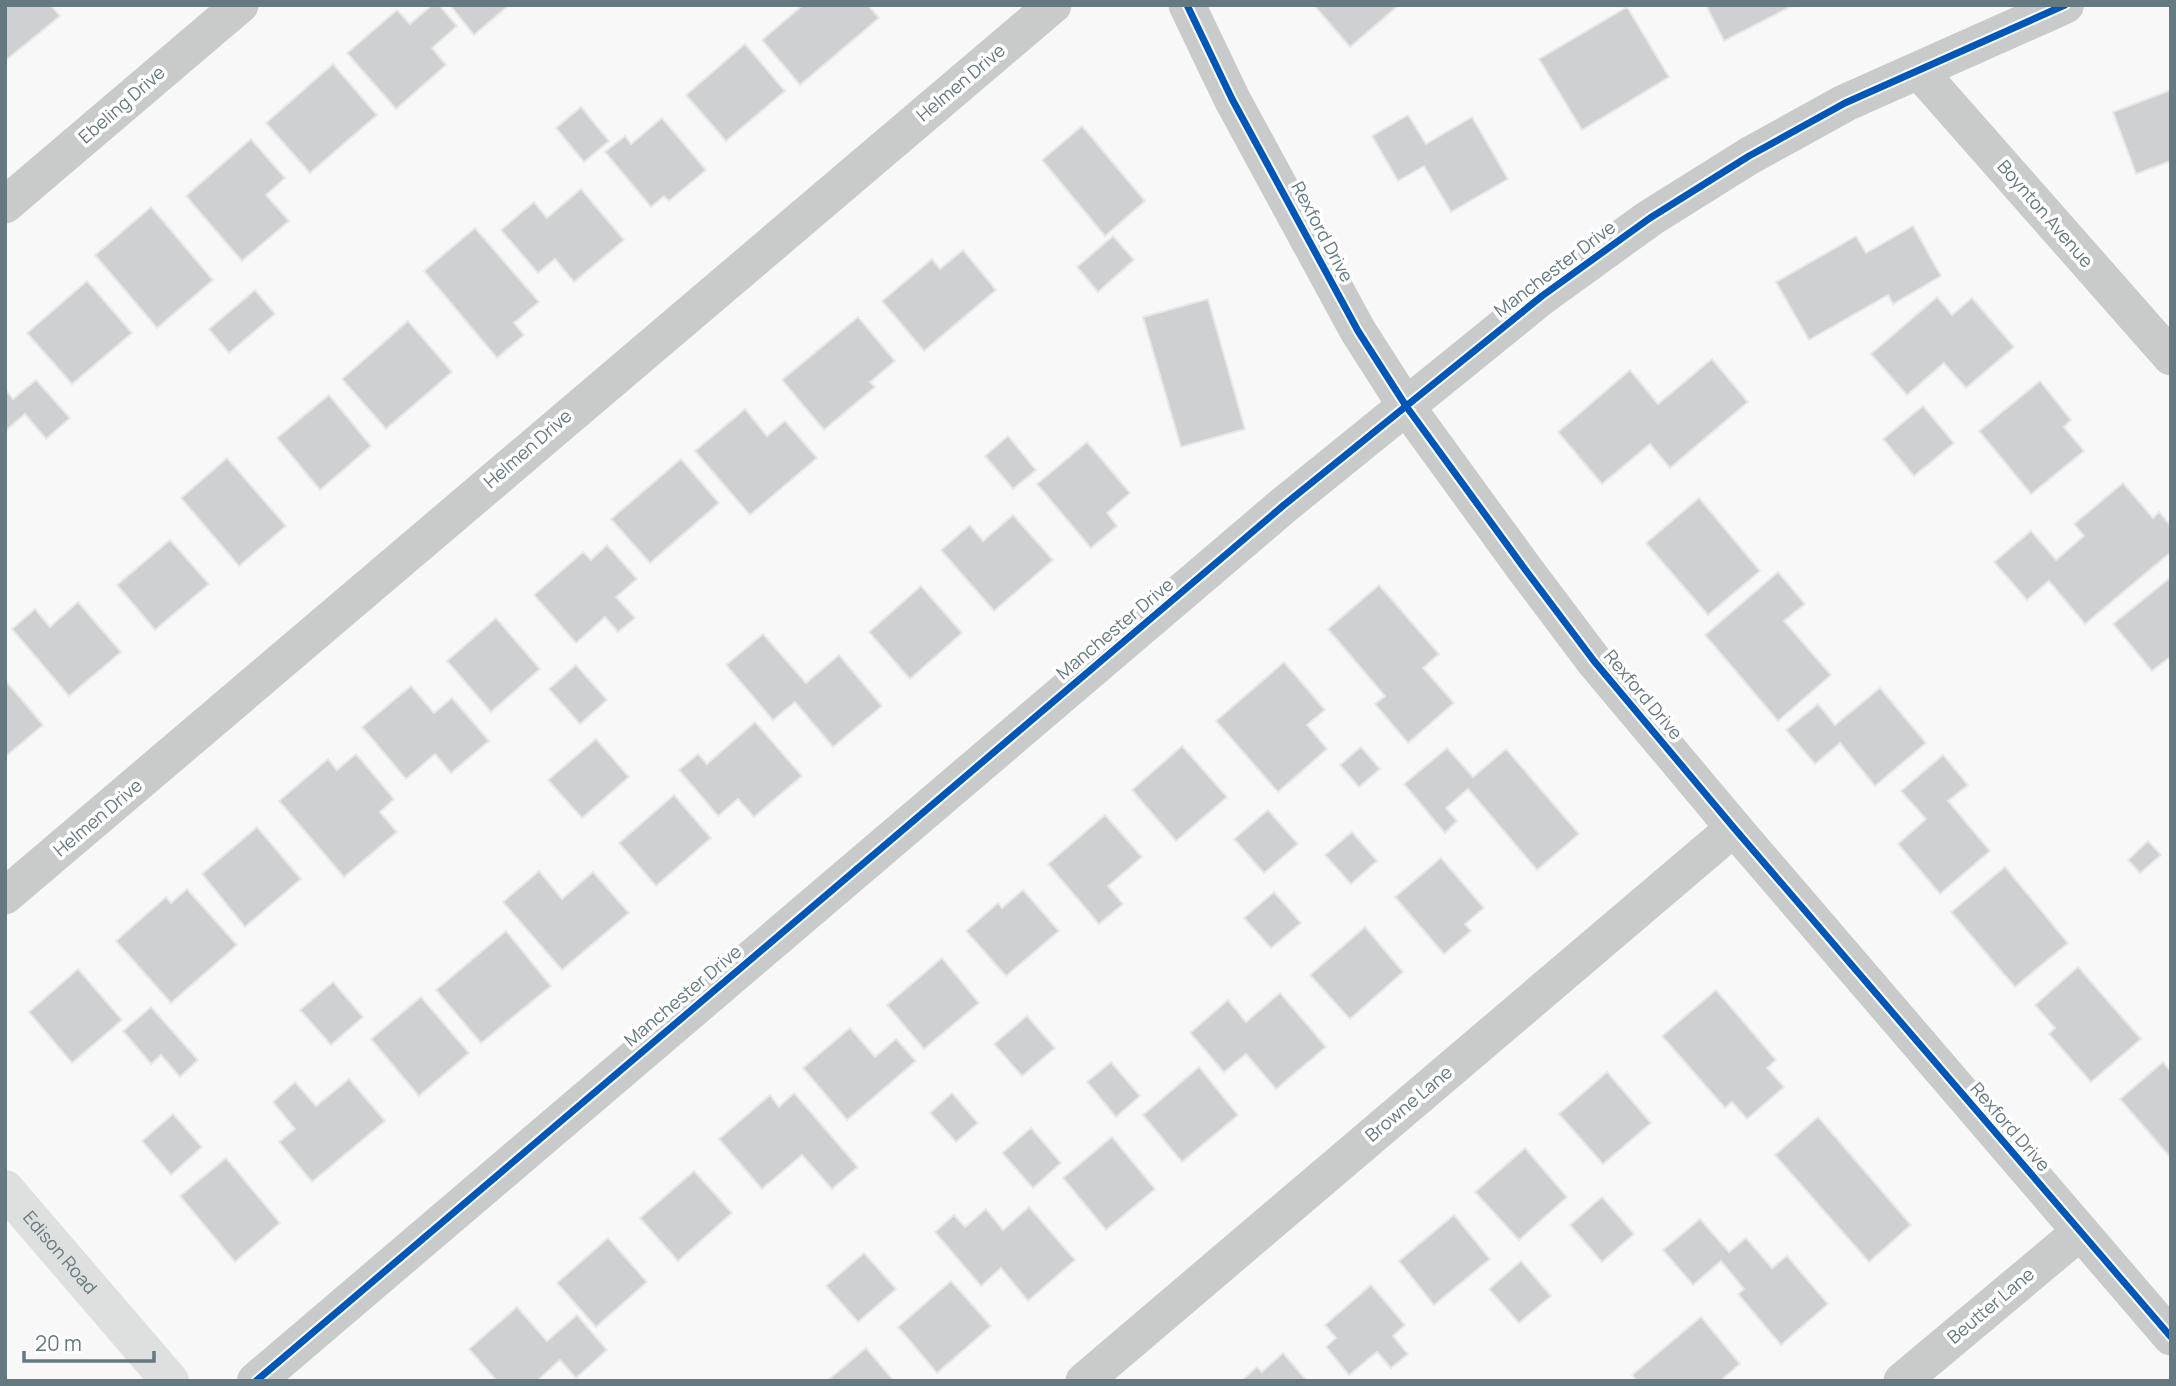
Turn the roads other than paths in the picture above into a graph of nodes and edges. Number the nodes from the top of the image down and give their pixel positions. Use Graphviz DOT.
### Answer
graph roads {
  1 [pos="240,5"];
  2 [pos="1053,5"];
  3 [pos="1187,5"];
  4 [pos="2065,5"];
  5 [pos="1919,71"];
  6 [pos="5,205"];
  7 [pos="2171,357"];
  8 [pos="1406,406"];
  9 [pos="1734,828"];
  10 [pos="5,896"];
  11 [pos="5,1189"];
  12 [pos="2080,1232"];
  13 [pos="2171,1337"];
  14 [pos="170,1381"];
  15 [pos="256,1381"];
  16 [pos="1084,1381"];
  17 [pos="1902,1381"];
  1 -- 6 [label="street, Ebeling Drive"];
  2 -- 10 [label="street, Helmen Drive"];
  3 -- 8 [label="street, Rexford Drive"];
  4 -- 5 [label="street, Manchester Drive"];
  5 -- 7 [label="street, Boynton Avenue"];
  5 -- 8 [label="street, Manchester Drive"];
  8 -- 9 [label="street, Rexford Drive"];
  8 -- 15 [label="street, Manchester Drive"];
  9 -- 12 [label="street, Rexford Drive"];
  9 -- 16 [label="street, Browne Lane"];
  11 -- 14 [label="main road, Edison Road"];
  12 -- 13 [label="street, Rexford Drive"];
  12 -- 17 [label="street, Beutter Lane"];
}
